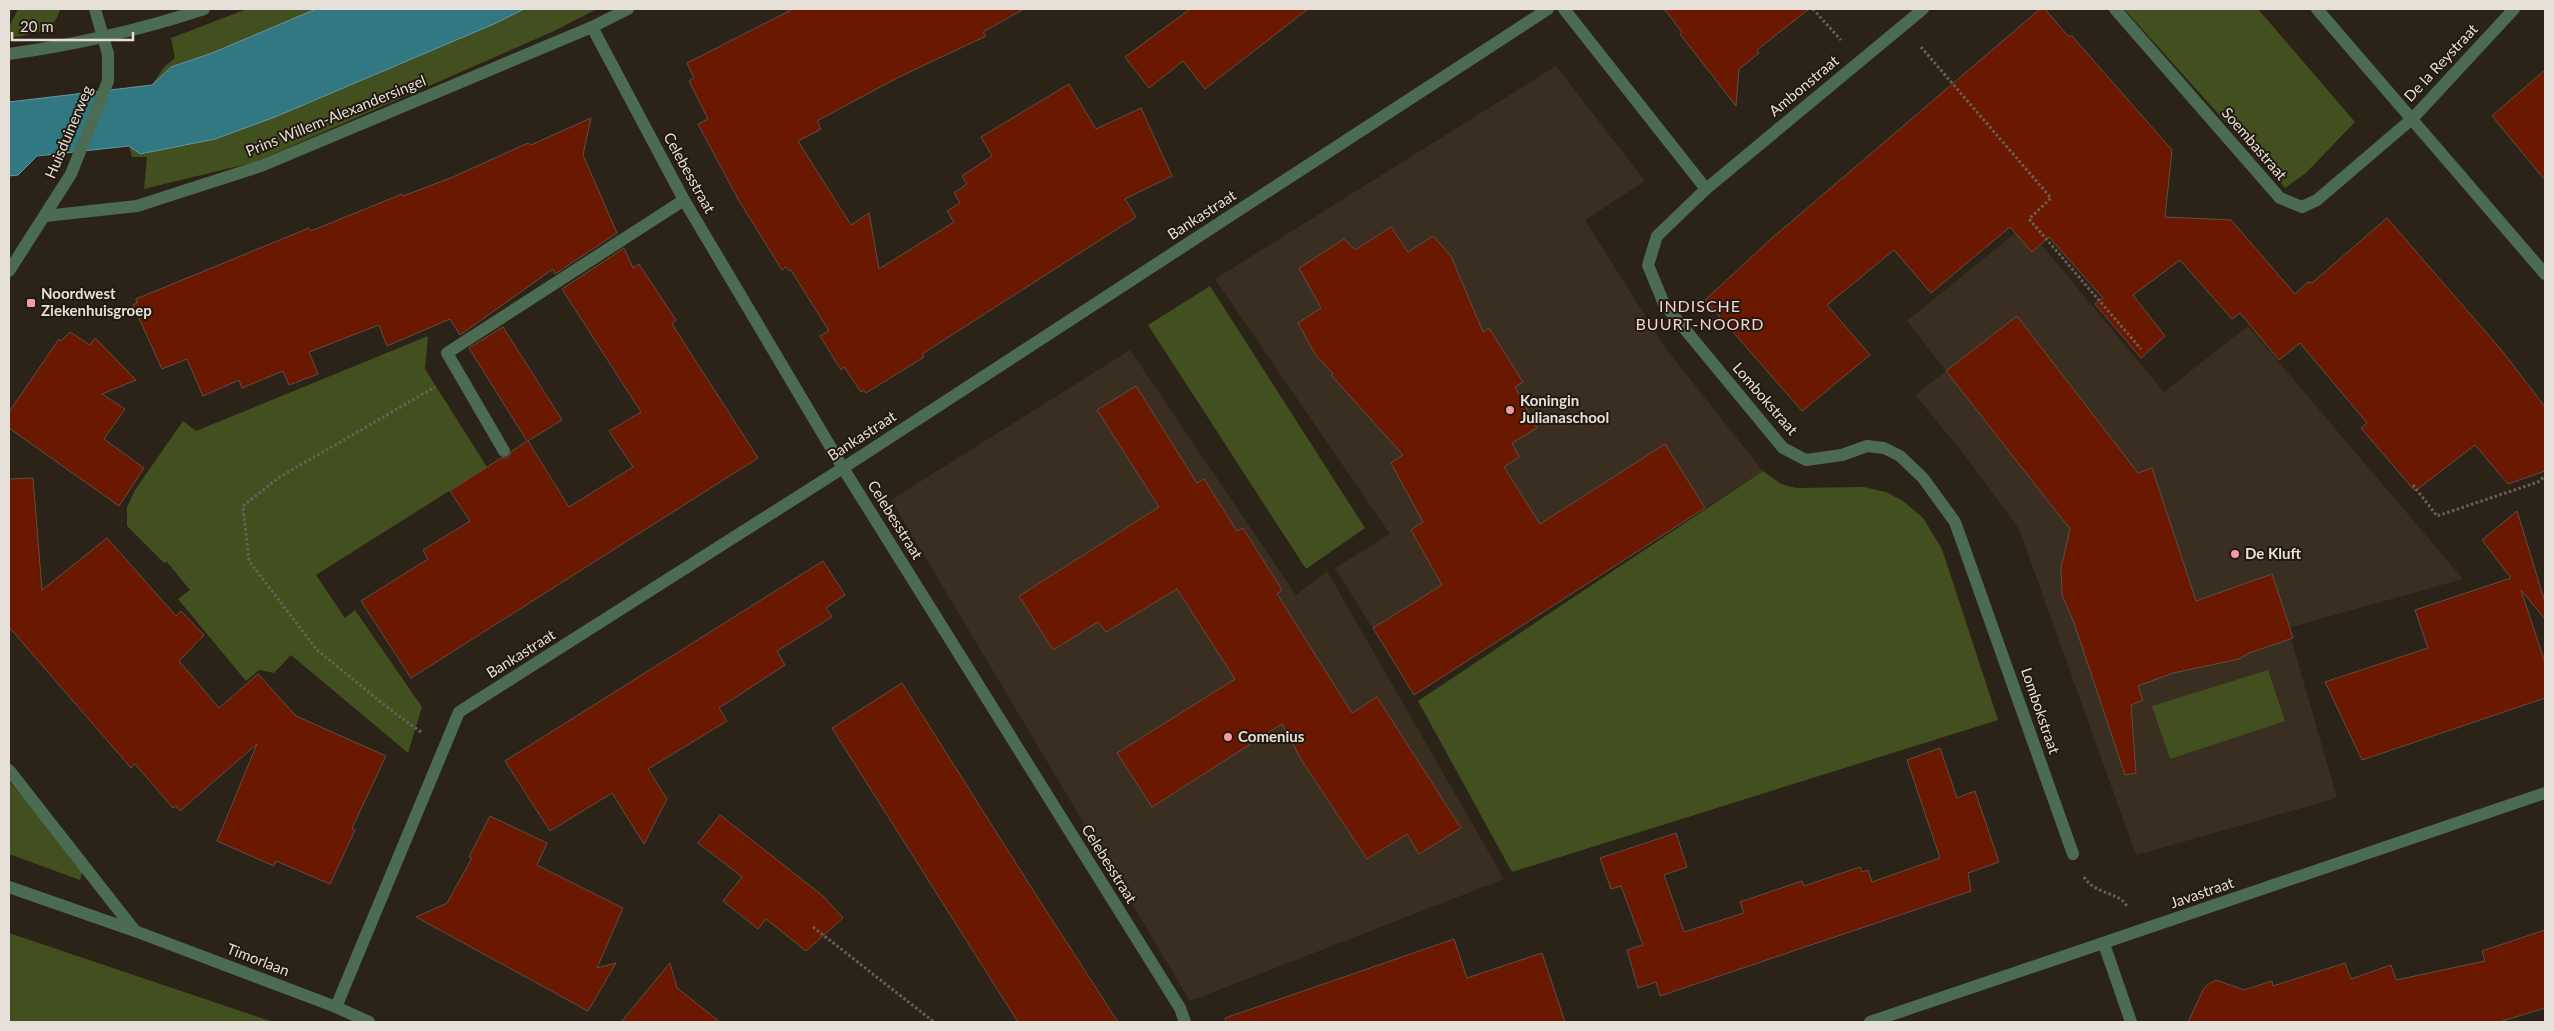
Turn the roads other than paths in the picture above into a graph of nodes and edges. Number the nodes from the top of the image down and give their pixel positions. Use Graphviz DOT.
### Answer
graph roads {
  1 [pos="95,9"];
  2 [pos="204,9"];
  3 [pos="628,9"];
  4 [pos="1548,9"];
  5 [pos="1564,9"];
  6 [pos="1923,9"];
  7 [pos="2115,9"];
  8 [pos="2317,9"];
  9 [pos="2514,9"];
  10 [pos="592,27"];
  11 [pos="104,35"];
  12 [pos="9,54"];
  13 [pos="2413,118"];
  14 [pos="1706,189"];
  15 [pos="684,200"];
  16 [pos="45,216"];
  17 [pos="9,270"];
  18 [pos="2545,274"];
  19 [pos="504,450"];
  20 [pos="843,468"];
  21 [pos="9,770"];
  22 [pos="2545,793"];
  23 [pos="2073,854"];
  24 [pos="9,886"];
  25 [pos="135,930"];
  26 [pos="2104,944"];
  27 [pos="336,1007"];
  28 [pos="369,1022"];
  29 [pos="1185,1022"];
  30 [pos="1870,1022"];
  31 [pos="2131,1022"];
  1 -- 11 [label="street"];
  2 -- 11 [label="street"];
  3 -- 10 [label="street, Prins Willem-Alexandersingel"];
  4 -- 20 [label="street, Bankastraat"];
  5 -- 14 [label="street"];
  6 -- 14 [label="street, Ambonstraat"];
  7 -- 13 [label="street, Soembastraat"];
  8 -- 13 [label="street"];
  9 -- 13 [label="street, De la Reystraat"];
  10 -- 15 [label="street, Celebesstraat"];
  10 -- 16 [label="street, Prins Willem-Alexandersingel"];
  11 -- 12 [label="street"];
  11 -- 16 [label="street, Huisduinerweg"];
  13 -- 18 [label="street"];
  14 -- 23 [label="street, Lombokstraat"];
  15 -- 19 [label="street"];
  15 -- 20 [label="street, Celebesstraat"];
  16 -- 17 [label="street, Huisduinerweg"];
  20 -- 27 [label="street, Bankastraat"];
  20 -- 29 [label="street, Celebesstraat"];
  21 -- 25 [label="street"];
  22 -- 26 [label="street, Javastraat"];
  24 -- 25 [label="street, Timorlaan"];
  25 -- 27 [label="street, Timorlaan"];
  26 -- 30 [label="street, Javastraat"];
  26 -- 31 [label="street"];
  27 -- 28 [label="street, Timorlaan"];
}
